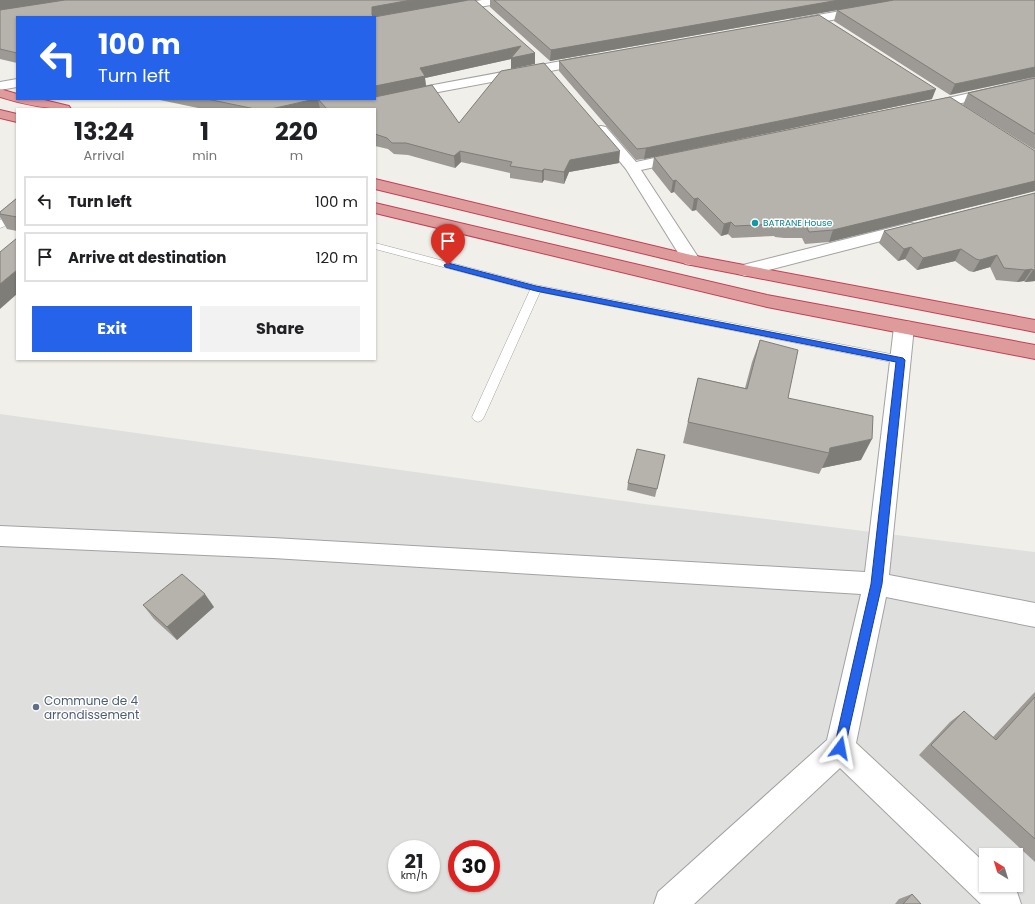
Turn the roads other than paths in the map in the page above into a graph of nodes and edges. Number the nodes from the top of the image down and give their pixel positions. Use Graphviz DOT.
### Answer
graph roads {
  1 [pos="503,0"];
  2 [pos="922,0"];
  3 [pos="475,2"];
  4 [pos="438,11"];
  5 [pos="488,15"];
  6 [pos="820,19"];
  7 [pos="781,26"];
  8 [pos="833,27"];
  9 [pos="536,56"];
  10 [pos="602,57"];
  11 [pos="547,67"];
  12 [pos="557,79"];
  13 [pos="1035,82"];
  14 [pos="16,83"];
  15 [pos="0,86"];
  16 [pos="0,94"];
  17 [pos="935,94"];
  18 [pos="16,98"];
  19 [pos="27,100"];
  20 [pos="948,102"];
  21 [pos="60,108"];
  22 [pos="350,108"];
  23 [pos="917,109"];
  24 [pos="961,111"];
  25 [pos="0,114"];
  26 [pos="16,118"];
  27 [pos="592,120"];
  28 [pos="694,154"];
  29 [pos="632,167"];
  30 [pos="376,184"];
  31 [pos="376,208"];
  32 [pos="16,213"];
  33 [pos="928,224"];
  34 [pos="0,225"];
  35 [pos="376,246"];
  36 [pos="690,260"];
  37 [pos="745,270"];
  38 [pos="536,288"];
  39 [pos="1035,326"];
  40 [pos="904,327"];
  41 [pos="1035,352"];
  42 [pos="901,360"];
  43 [pos="478,416"];
  44 [pos="0,536"];
  45 [pos="876,584"];
  46 [pos="1035,615"];
  47 [pos="840,748"];
  48 [pos="670,904"];
  49 [pos="1005,904"];
  1 -- 3 [label="street"];
  2 -- 6 [label="street"];
  3 -- 4 [label="street"];
  3 -- 5 [label="street"];
  6 -- 7 [label="street"];
  6 -- 8 [label="street"];
  9 -- 11 [label="street"];
  10 -- 11 [label="street"];
  11 -- 12 [label="street"];
  11 -- 22 [label="street"];
  13 -- 20 [label="street"];
  14 -- 15 [label="street"];
  16 -- 18 [label="highway"];
  17 -- 20 [label="street"];
  19 -- 21 [label="highway"];
  20 -- 23 [label="street"];
  20 -- 24 [label="street"];
  25 -- 26 [label="highway"];
  27 -- 29 [label="street"];
  28 -- 29 [label="street"];
  29 -- 36 [label="street"];
  30 -- 36 [label="highway"];
  31 -- 40 [label="highway"];
  32 -- 34 [label="lane"];
  33 -- 37 [label="street"];
  35 -- 38 [label="lane"];
  36 -- 37 [label="highway"];
  37 -- 39 [label="highway"];
  38 -- 42 [label="lane"];
  38 -- 43 [label="lane"];
  40 -- 41 [label="highway"];
  40 -- 42 [label="street"];
  42 -- 45 [label="street"];
  44 -- 45 [label="street"];
  45 -- 46 [label="street"];
  45 -- 47 [label="street"];
  47 -- 48 [label="street"];
  47 -- 49 [label="street"];
}
